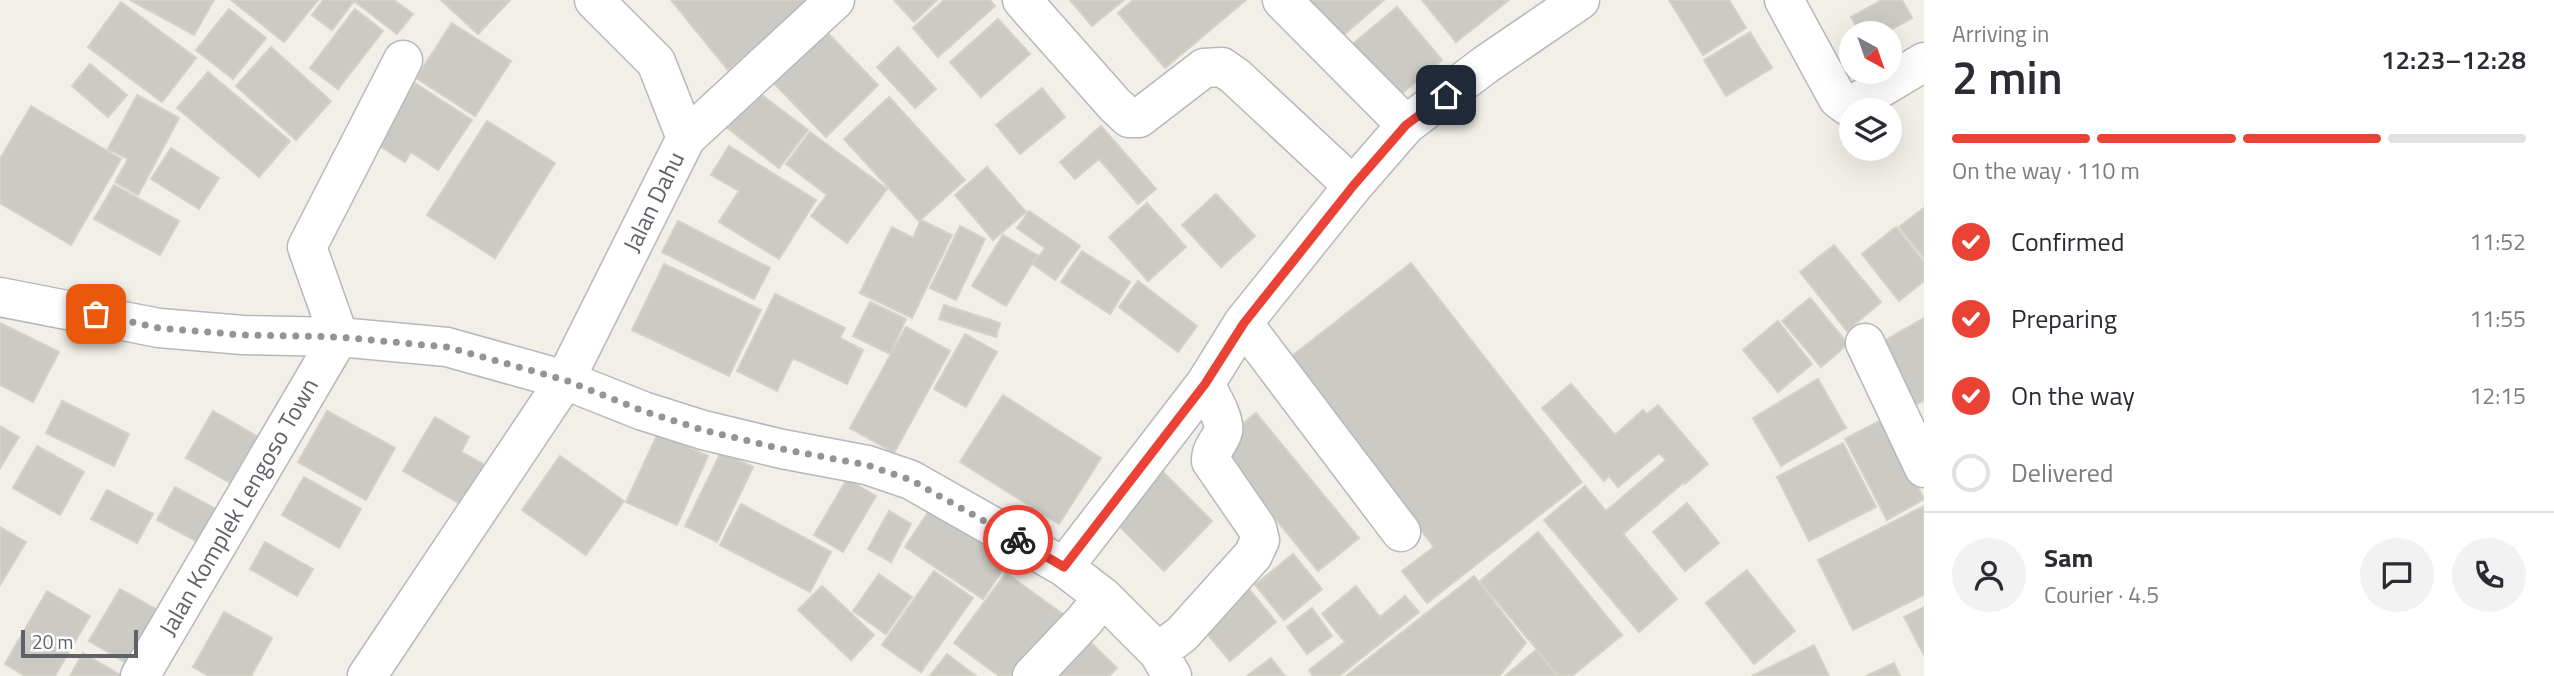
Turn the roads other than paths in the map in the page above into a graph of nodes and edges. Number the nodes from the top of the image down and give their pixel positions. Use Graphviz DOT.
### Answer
graph roads {
  1 [pos="594,0"];
  2 [pos="835,0"];
  3 [pos="1021,0"];
  4 [pos="1282,0"];
  5 [pos="1580,0"];
  6 [pos="1784,0"];
  7 [pos="403,60"];
  8 [pos="1924,62"];
  9 [pos="1406,125"];
  10 [pos="686,138"];
  11 [pos="1353,186"];
  12 [pos="0,297"];
  13 [pos="1244,323"];
  14 [pos="339,337"];
  15 [pos="1865,343"];
  16 [pos="565,380"];
  17 [pos="1205,384"];
  18 [pos="1915,425"];
  19 [pos="1924,468"];
  20 [pos="1401,532"];
  21 [pos="1064,567"];
  22 [pos="1103,597"];
  23 [pos="1165,664"];
  24 [pos="140,676"];
  25 [pos="367,676"];
  26 [pos="1032,676"];
  1 -- 10 [label="street, Jalan Dahu"];
  2 -- 10 [label="street"];
  3 -- 11 [label="street"];
  4 -- 9 [label="street"];
  5 -- 9 [label="street"];
  6 -- 8 [label="street"];
  7 -- 14 [label="street"];
  9 -- 11 [label="street"];
  10 -- 16 [label="street, Jalan Dahu"];
  11 -- 13 [label="street"];
  12 -- 14 [label="street"];
  13 -- 17 [label="street"];
  13 -- 20 [label="street"];
  14 -- 16 [label="street"];
  14 -- 24 [label="street, Jalan Komplek Lengoso Town"];
  15 -- 18 [label="street"];
  16 -- 21 [label="street"];
  16 -- 25 [label="street, Jalan Dahu"];
  17 -- 21 [label="street"];
  17 -- 23 [label="street"];
  18 -- 19 [label="street"];
  21 -- 22 [label="street"];
  22 -- 23 [label="street"];
  22 -- 26 [label="street"];
}
